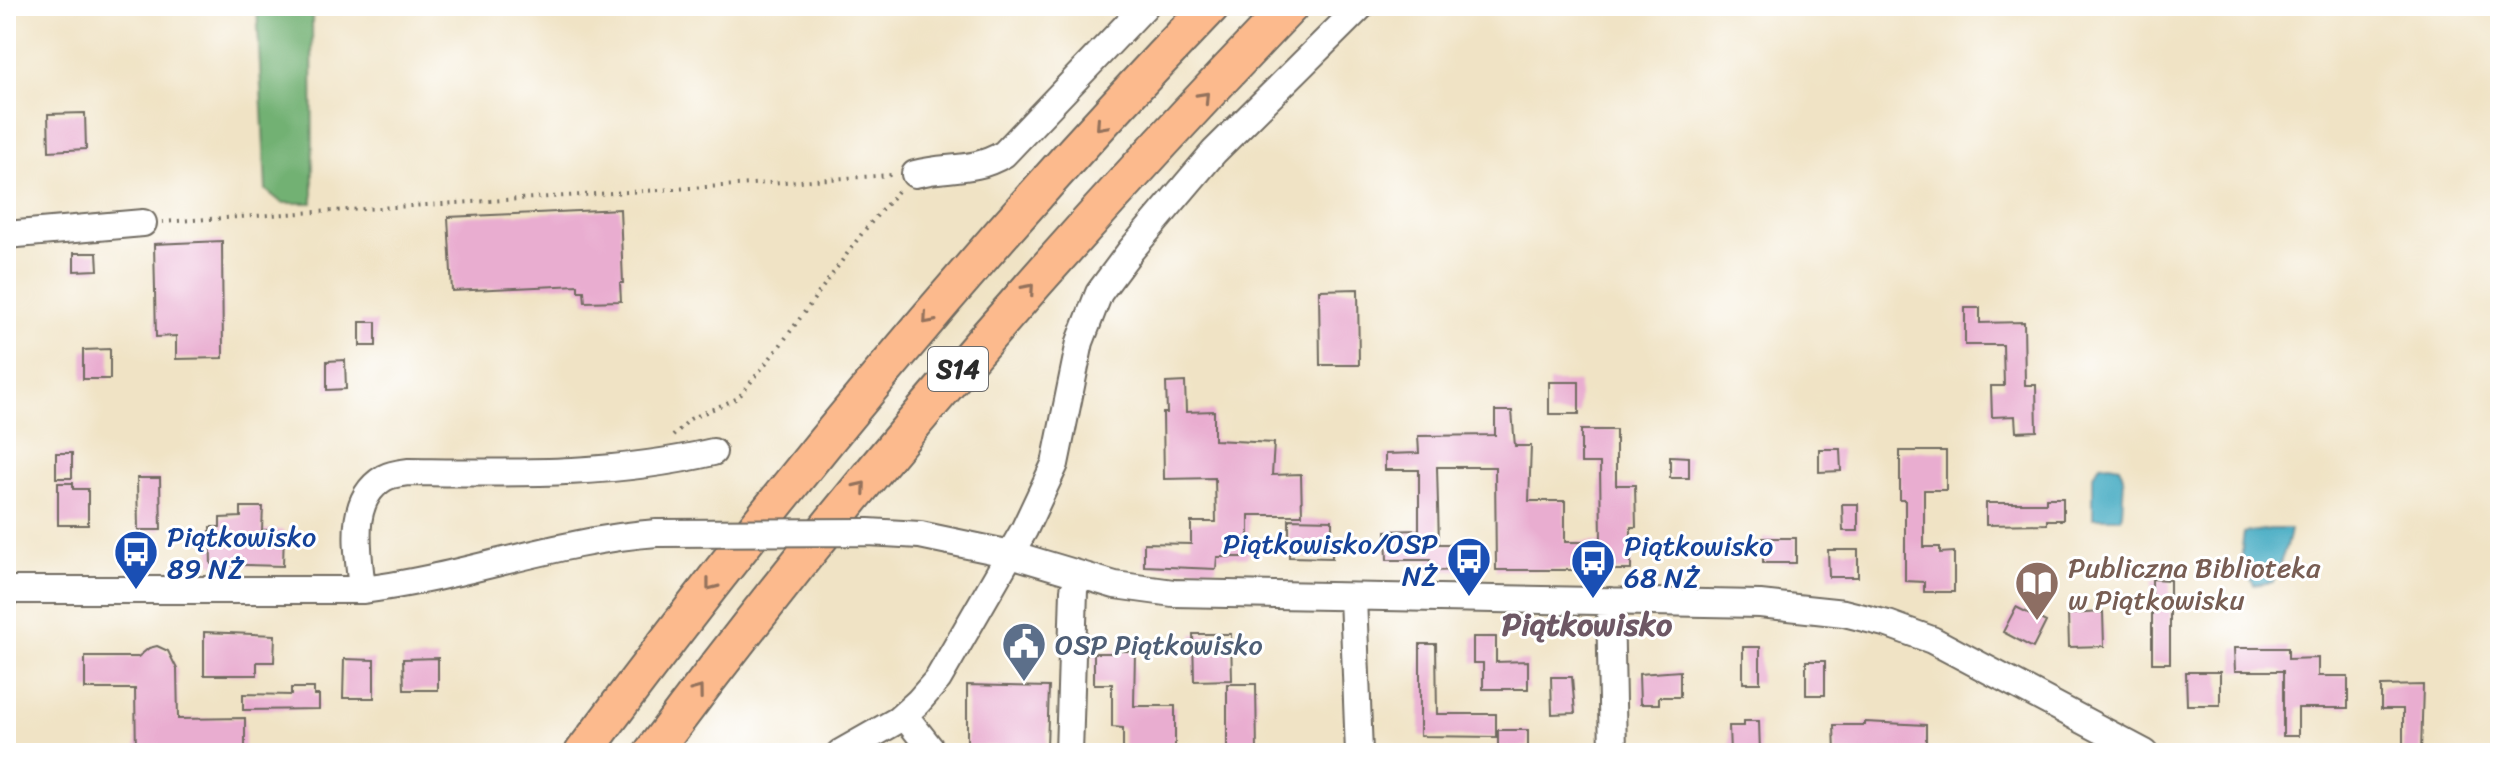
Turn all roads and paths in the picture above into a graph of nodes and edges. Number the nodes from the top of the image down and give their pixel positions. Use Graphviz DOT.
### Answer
graph roads {
  1 [pos="1145,6"];
  2 [pos="1211,6"];
  3 [pos="1290,6"];
  4 [pos="1361,6"];
  5 [pos="915,174"];
  6 [pos="143,223"];
  7 [pos="6,235"];
  8 [pos="671,438"];
  9 [pos="713,452"];
  10 [pos="1011,554"];
  11 [pos="6,590"];
  12 [pos="362,590"];
  13 [pos="1074,590"];
  14 [pos="1353,597"];
  15 [pos="1610,601"];
  16 [pos="904,715"];
  17 [pos="583,753"];
  18 [pos="652,753"];
  19 [pos="840,753"];
  20 [pos="934,753"];
  21 [pos="1069,753"];
  22 [pos="1359,753"];
  23 [pos="1613,753"];
  24 [pos="2145,753"];
  1 -- 5 [label="street"];
  2 -- 17 [label="highway, S14, one-way"];
  18 -- 3 [label="highway, S14, one-way"];
  4 -- 10 [label="street"];
  5 -- 6 [label="path"];
  5 -- 8 [label="path"];
  6 -- 7 [label="street"];
  9 -- 12 [label="street"];
  10 -- 12 [label="street, bridge"];
  10 -- 14 [label="street"];
  10 -- 16 [label="street"];
  11 -- 12 [label="street"];
  13 -- 21 [label="street"];
  14 -- 15 [label="street"];
  14 -- 22 [label="street"];
  15 -- 23 [label="street"];
  15 -- 24 [label="street"];
  16 -- 19 [label="street"];
  16 -- 20 [label="street"];
}
